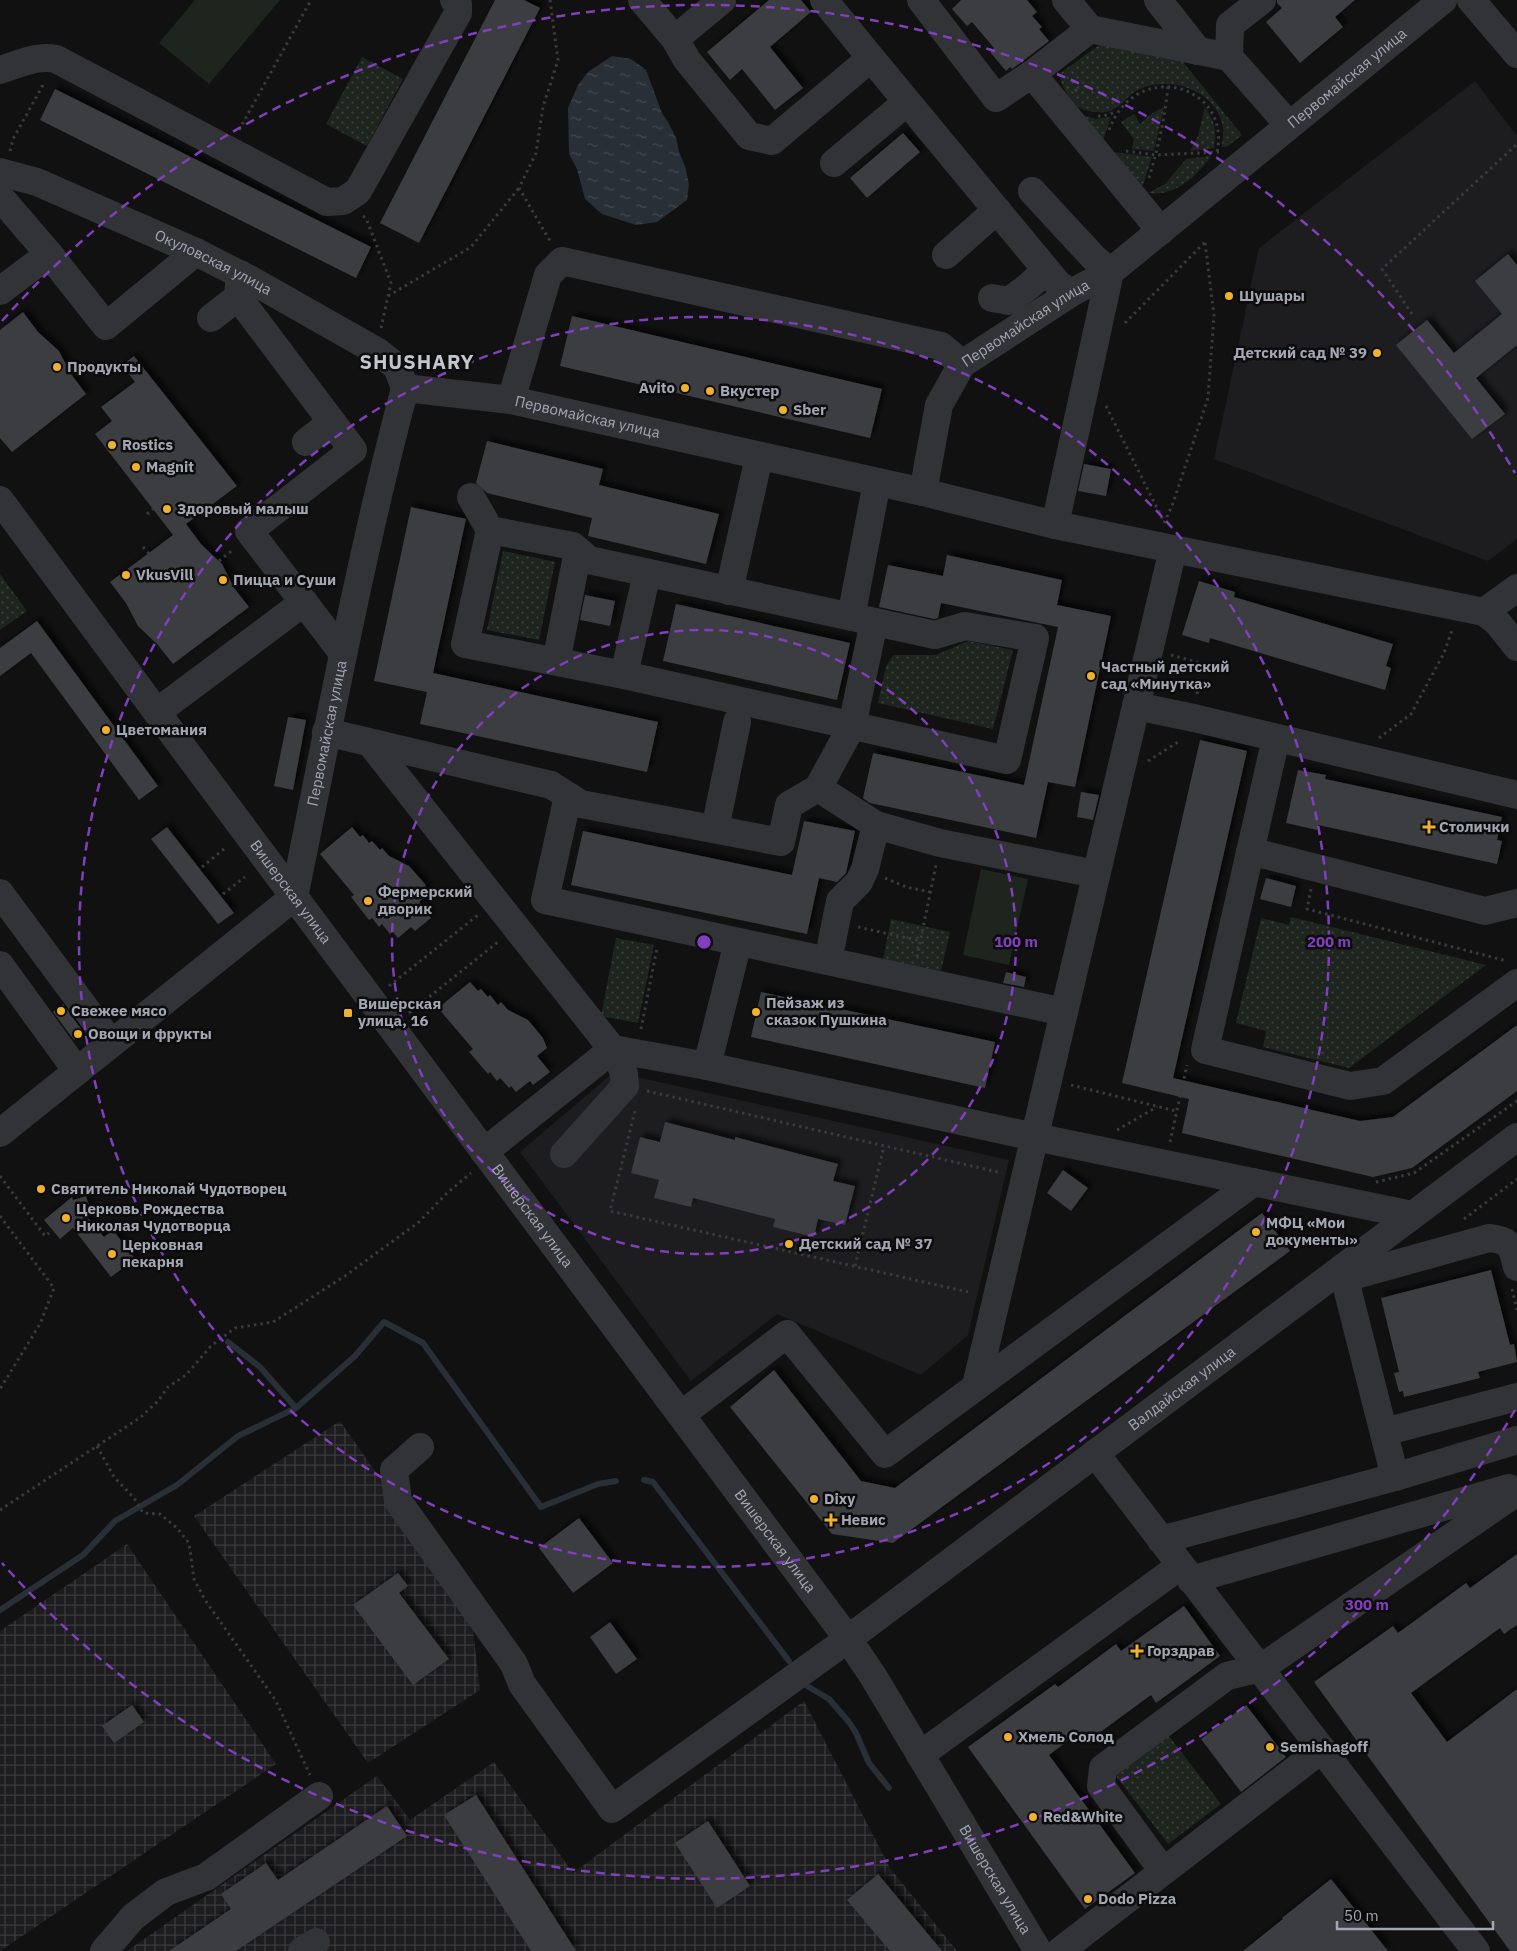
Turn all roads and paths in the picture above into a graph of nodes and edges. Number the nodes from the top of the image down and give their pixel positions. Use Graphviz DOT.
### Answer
graph roads {
  1 [pos="311,0"];
  2 [pos="454,0"];
  3 [pos="550,0"];
  4 [pos="642,0"];
  5 [pos="722,0"];
  6 [pos="824,0"];
  7 [pos="921,0"];
  8 [pos="1066,0"];
  9 [pos="1158,0"];
  10 [pos="1262,0"];
  11 [pos="1443,0"];
  12 [pos="1471,0"];
  13 [pos="1090,29"];
  14 [pos="676,39"];
  15 [pos="1198,51"];
  16 [pos="1517,54"];
  17 [pos="1229,57"];
  18 [pos="871,58"];
  19 [pos="0,70"];
  20 [pos="1032,74"];
  21 [pos="45,80"];
  22 [pos="1168,86"];
  23 [pos="906,102"];
  24 [pos="1289,125"];
  25 [pos="1108,133"];
  26 [pos="1517,144"];
  27 [pos="228,150"];
  28 [pos="1123,150"];
  29 [pos="1217,152"];
  30 [pos="1224,152"];
  31 [pos="1156,155"];
  32 [pos="1215,158"];
  33 [pos="834,163"];
  34 [pos="4,164"];
  35 [pos="1146,186"];
  36 [pos="519,188"];
  37 [pos="1032,191"];
  38 [pos="0,197"];
  39 [pos="342,201"];
  40 [pos="997,210"];
  41 [pos="1161,231"];
  42 [pos="551,242"];
  43 [pos="196,252"];
  44 [pos="49,254"];
  45 [pos="946,255"];
  46 [pos="1046,270"];
  47 [pos="1110,272"];
  48 [pos="239,285"];
  49 [pos="0,291"];
  50 [pos="1071,293"];
  51 [pos="388,296"];
  52 [pos="992,298"];
  53 [pos="1412,314"];
  54 [pos="211,318"];
  55 [pos="1122,325"];
  56 [pos="378,352"];
  57 [pos="962,364"];
  58 [pos="405,388"];
  59 [pos="511,400"];
  60 [pos="1104,401"];
  61 [pos="332,422"];
  62 [pos="306,442"];
  63 [pos="354,450"];
  64 [pos="759,457"];
  65 [pos="386,459"];
  66 [pos="877,482"];
  67 [pos="923,492"];
  68 [pos="471,497"];
  69 [pos="0,500"];
  70 [pos="153,509"];
  71 [pos="147,514"];
  72 [pos="1056,525"];
  73 [pos="490,530"];
  74 [pos="1163,538"];
  75 [pos="143,546"];
  76 [pos="235,549"];
  77 [pos="578,551"];
  78 [pos="151,556"];
  79 [pos="219,561"];
  80 [pos="647,573"];
  81 [pos="1517,588"];
  82 [pos="729,591"];
  83 [pos="304,602"];
  84 [pos="1484,612"];
  85 [pos="863,619"];
  86 [pos="1454,623"];
  87 [pos="1517,646"];
  88 [pos="559,647"];
  89 [pos="1149,649"];
  90 [pos="342,652"];
  91 [pos="624,675"];
  92 [pos="1136,706"];
  93 [pos="157,712"];
  94 [pos="1202,720"];
  95 [pos="738,722"];
  96 [pos="852,726"];
  97 [pos="326,732"];
  98 [pos="1276,738"];
  99 [pos="371,744"];
  100 [pos="1354,756"];
  101 [pos="1118,780"];
  102 [pos="818,788"];
  103 [pos="1517,795"];
  104 [pos="568,796"];
  105 [pos="876,825"];
  106 [pos="715,829"];
  107 [pos="224,849"];
  108 [pos="1250,851"];
  109 [pos="202,867"];
  110 [pos="935,868"];
  111 [pos="1096,874"];
  112 [pos="245,877"];
  113 [pos="884,877"];
  114 [pos="930,892"];
  115 [pos="1310,892"];
  116 [pos="0,893"];
  117 [pos="223,894"];
  118 [pos="294,897"];
  119 [pos="1517,904"];
  120 [pos="482,911"];
  121 [pos="849,925"];
  122 [pos="503,938"];
  123 [pos="920,940"];
  124 [pos="658,941"];
  125 [pos="738,942"];
  126 [pos="917,958"];
  127 [pos="828,961"];
  128 [pos="0,965"];
  129 [pos="1512,972"];
  130 [pos="386,988"];
  131 [pos="1064,1012"];
  132 [pos="406,1015"];
  133 [pos="641,1029"];
  134 [pos="111,1043"];
  135 [pos="613,1049"];
  136 [pos="707,1066"];
  137 [pos="77,1071"];
  138 [pos="1048,1080"];
  139 [pos="1182,1080"];
  140 [pos="640,1090"];
  141 [pos="1517,1101"];
  142 [pos="1158,1107"];
  143 [pos="636,1108"];
  144 [pos="1176,1111"];
  145 [pos="0,1132"];
  146 [pos="1035,1137"];
  147 [pos="1517,1137"];
  148 [pos="884,1146"];
  149 [pos="1086,1147"];
  150 [pos="1172,1150"];
  151 [pos="564,1154"];
  152 [pos="487,1155"];
  153 [pos="1006,1174"];
  154 [pos="0,1176"];
  155 [pos="1517,1179"];
  156 [pos="1254,1182"];
  157 [pos="1374,1182"];
  158 [pos="1412,1215"];
  159 [pos="0,1216"];
  160 [pos="1464,1220"];
  161 [pos="48,1233"];
  162 [pos="855,1266"];
  163 [pos="1517,1267"];
  164 [pos="1344,1273"];
  165 [pos="968,1292"];
  166 [pos="976,1386"];
  167 [pos="0,1389"];
  168 [pos="1517,1397"];
  169 [pos="681,1415"];
  170 [pos="1384,1432"];
  171 [pos="1517,1440"];
  172 [pos="97,1446"];
  173 [pos="420,1447"];
  174 [pos="1095,1453"];
  175 [pos="1396,1478"];
  176 [pos="1517,1486"];
  177 [pos="1517,1492"];
  178 [pos="0,1510"];
  179 [pos="1161,1540"];
  180 [pos="1186,1573"];
  181 [pos="848,1639"];
  182 [pos="1261,1668"];
  183 [pos="1322,1749"];
  184 [pos="920,1755"];
  185 [pos="319,1796"];
  186 [pos="1164,1871"];
  187 [pos="104,1951"];
  188 [pos="1038,1951"];
  189 [pos="1060,1951"];
  190 [pos="1476,1951"];
  1 -- 27 [label="path"];
  2 -- 39 [label="street"];
  3 -- 36 [label="path"];
  4 -- 14 [label="street"];
  5 -- 14 [label="street"];
  6 -- 18 [label="street"];
  7 -- 20 [label="street"];
  8 -- 13 [label="street"];
  9 -- 15 [label="street"];
  10 -- 17 [label="street"];
  11 -- 24 [label="street, Первомайская улица"];
  12 -- 16 [label="street"];
  13 -- 15 [label="street"];
  13 -- 20 [label="street"];
  14 -- 18 [label="street"];
  15 -- 17 [label="street"];
  17 -- 24 [label="street"];
  18 -- 23 [label="street"];
  19 -- 27 [label="street"];
  20 -- 41 [label="street"];
  21 -- 34 [label="path"];
  22 -- 25 [label="path"];
  22 -- 29 [label="path"];
  22 -- 31 [label="path"];
  23 -- 33 [label="street"];
  23 -- 40 [label="street"];
  24 -- 41 [label="street, Первомайская улица"];
  26 -- 53 [label="path"];
  27 -- 39 [label="street"];
  28 -- 31 [label="path"];
  29 -- 30 [label="path"];
  29 -- 31 [label="path"];
  29 -- 32 [label="path"];
  31 -- 35 [label="path"];
  34 -- 43 [label="street, Окуловская улица"];
  36 -- 42 [label="path"];
  36 -- 51 [label="path"];
  37 -- 47 [label="street"];
  38 -- 44 [label="street"];
  39 -- 51 [label="path"];
  40 -- 45 [label="street"];
  40 -- 46 [label="street"];
  41 -- 47 [label="street, Первомайская улица"];
  43 -- 44 [label="street"];
  43 -- 48 [label="street, Окуловская улица"];
  44 -- 49 [label="street"];
  46 -- 50 [label="street"];
  46 -- 52 [label="street"];
  47 -- 50 [label="street, Первомайская улица"];
  47 -- 72 [label="street"];
  48 -- 54 [label="street"];
  48 -- 56 [label="street, Окуловская улица"];
  48 -- 61 [label="street"];
  50 -- 57 [label="street, Первомайская улица"];
  51 -- 56 [label="path"];
  55 -- 74 [label="path"];
  56 -- 58 [label="street, Окуловская улица"];
  57 -- 59 [label="street"];
  57 -- 67 [label="street, Первомайская улица"];
  58 -- 59 [label="street, Первомайская улица"];
  58 -- 65 [label="street, Первомайская улица"];
  59 -- 64 [label="street, Первомайская улица"];
  60 -- 74 [label="path"];
  61 -- 62 [label="street"];
  61 -- 63 [label="street"];
  63 -- 65 [label="street"];
  63 -- 83 [label="street"];
  64 -- 66 [label="street, Первомайская улица"];
  64 -- 82 [label="street"];
  65 -- 90 [label="street, Первомайская улица"];
  66 -- 67 [label="street, Первомайская улица"];
  66 -- 85 [label="street"];
  67 -- 72 [label="street"];
  68 -- 73 [label="street"];
  69 -- 93 [label="street, Вишерская улица"];
  70 -- 71 [label="path"];
  72 -- 74 [label="street"];
  73 -- 77 [label="street"];
  73 -- 91 [label="street"];
  74 -- 84 [label="street"];
  74 -- 89 [label="street"];
  75 -- 78 [label="path"];
  76 -- 79 [label="path"];
  77 -- 80 [label="street"];
  77 -- 88 [label="street"];
  80 -- 82 [label="street"];
  80 -- 91 [label="street"];
  81 -- 84 [label="street"];
  82 -- 85 [label="street"];
  83 -- 90 [label="street"];
  83 -- 93 [label="street"];
  84 -- 87 [label="street"];
  85 -- 96 [label="street"];
  85 -- 96 [label="street"];
  86 -- 100 [label="path"];
  89 -- 92 [label="street"];
  89 -- 94 [label="path"];
  90 -- 97 [label="street, Первомайская улица"];
  91 -- 96 [label="street"];
  92 -- 94 [label="street"];
  92 -- 101 [label="street"];
  93 -- 118 [label="street, Вишерская улица"];
  94 -- 98 [label="street"];
  94 -- 101 [label="path"];
  95 -- 106 [label="street"];
  96 -- 102 [label="street"];
  97 -- 99 [label="street"];
  97 -- 118 [label="street, Первомайская улица"];
  98 -- 100 [label="street"];
  98 -- 108 [label="street"];
  99 -- 104 [label="street"];
  99 -- 135 [label="street"];
  100 -- 103 [label="street"];
  101 -- 111 [label="street"];
  102 -- 105 [label="street"];
  102 -- 106 [label="street"];
  104 -- 106 [label="street"];
  104 -- 125 [label="street"];
  105 -- 111 [label="street"];
  105 -- 127 [label="street"];
  107 -- 109 [label="path"];
  108 -- 119 [label="street"];
  108 -- 129 [label="street"];
  110 -- 114 [label="path"];
  111 -- 131 [label="street"];
  112 -- 117 [label="path"];
  113 -- 114 [label="path"];
  114 -- 123 [label="path"];
  115 -- 129 [label="path"];
  116 -- 134 [label="street"];
  118 -- 134 [label="street"];
  118 -- 152 [label="street, Вишерская улица"];
  120 -- 130 [label="path"];
  121 -- 123 [label="path"];
  122 -- 132 [label="path"];
  123 -- 126 [label="path"];
  124 -- 133 [label="path"];
  125 -- 127 [label="street"];
  125 -- 136 [label="street"];
  127 -- 131 [label="street"];
  128 -- 137 [label="street"];
  131 -- 138 [label="street"];
  134 -- 137 [label="street"];
  135 -- 136 [label="street"];
  135 -- 151 [label="street"];
  135 -- 152 [label="street"];
  136 -- 146 [label="street"];
  137 -- 145 [label="street"];
  138 -- 142 [label="path"];
  138 -- 146 [label="street"];
  139 -- 144 [label="path"];
  140 -- 148 [label="path"];
  141 -- 157 [label="path"];
  142 -- 144 [label="path"];
  142 -- 149 [label="path"];
  143 -- 162 [label="path"];
  144 -- 150 [label="path"];
  146 -- 149 [label="street"];
  146 -- 166 [label="street"];
  147 -- 158 [label="street, Валдайская улица"];
  148 -- 153 [label="path"];
  148 -- 162 [label="path"];
  149 -- 150 [label="street"];
  150 -- 156 [label="street"];
  152 -- 169 [label="street, Вишерская улица"];
  152 -- 172 [label="path"];
  154 -- 161 [label="path"];
  155 -- 160 [label="path"];
  156 -- 158 [label="street"];
  156 -- 166 [label="street"];
  158 -- 164 [label="street, Валдайская улица"];
  159 -- 167 [label="path"];
  162 -- 165 [label="path"];
  163 -- 164 [label="street"];
  164 -- 170 [label="street"];
  164 -- 174 [label="street, Валдайская улица"];
  166 -- 169 [label="street"];
  168 -- 170 [label="street"];
  169 -- 181 [label="street, Вишерская улица"];
  170 -- 175 [label="street"];
  171 -- 175 [label="street"];
  172 -- 178 [label="path"];
  172 -- 185 [label="path"];
  173 -- 181 [label="street, Валдайская улица"];
  174 -- 179 [label="street"];
  174 -- 181 [label="street, Валдайская улица"];
  175 -- 179 [label="street"];
  176 -- 180 [label="street"];
  177 -- 182 [label="street"];
  179 -- 180 [label="street"];
  180 -- 182 [label="street"];
  180 -- 184 [label="street"];
  181 -- 184 [label="street, Вишерская улица"];
  182 -- 183 [label="street"];
  182 -- 186 [label="street"];
  183 -- 186 [label="street"];
  183 -- 190 [label="street"];
  184 -- 188 [label="street, Вишерская улица"];
  185 -- 187 [label="street"];
  186 -- 189 [label="street"];
}
